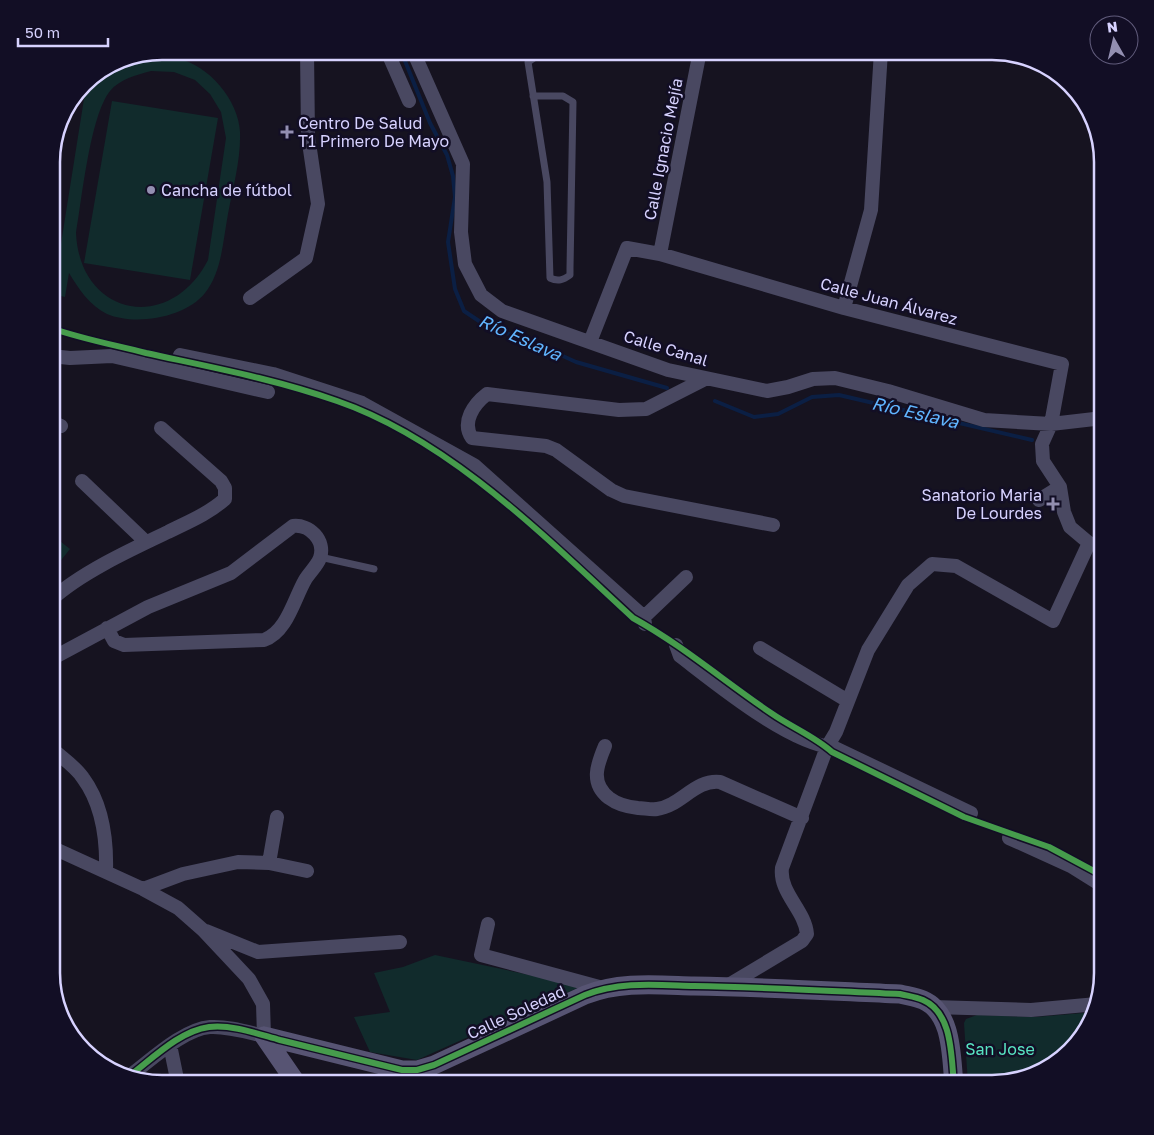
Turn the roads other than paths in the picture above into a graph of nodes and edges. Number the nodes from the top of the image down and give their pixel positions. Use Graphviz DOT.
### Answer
graph roads {
  1 [pos="307,60"];
  2 [pos="391,60"];
  3 [pos="417,60"];
  4 [pos="531,60"];
  5 [pos="698,60"];
  6 [pos="880,60"];
  7 [pos="534,96"];
  8 [pos="409,101"];
  9 [pos="660,254"];
  10 [pos="250,298"];
  11 [pos="844,308"];
  12 [pos="590,342"];
  13 [pos="180,355"];
  14 [pos="60,357"];
  15 [pos="705,378"];
  16 [pos="268,392"];
  17 [pos="1094,419"];
  18 [pos="1051,424"];
  19 [pos="161,428"];
  20 [pos="82,481"];
  21 [pos="1060,487"];
  22 [pos="1039,500"];
  23 [pos="773,525"];
  24 [pos="146,542"];
  25 [pos="1094,544"];
  26 [pos="1094,549"];
  27 [pos="320,558"];
  28 [pos="374,569"];
  29 [pos="686,577"];
  30 [pos="60,592"];
  31 [pos="107,628"];
  32 [pos="676,645"];
  33 [pos="760,648"];
  34 [pos="60,654"];
  35 [pos="848,701"];
  36 [pos="605,746"];
  37 [pos="826,747"];
  38 [pos="60,756"];
  39 [pos="971,813"];
  40 [pos="277,817"];
  41 [pos="802,818"];
  42 [pos="1009,838"];
  43 [pos="60,851"];
  44 [pos="269,863"];
  45 [pos="307,871"];
  46 [pos="106,872"];
  47 [pos="1094,880"];
  48 [pos="143,889"];
  49 [pos="488,924"];
  50 [pos="203,930"];
  51 [pos="400,942"];
  52 [pos="727,986"];
  53 [pos="603,988"];
  54 [pos="1089,1005"];
  55 [pos="933,1007"];
  56 [pos="264,1036"];
  57 [pos="170,1045"];
  58 [pos="135,1072"];
  59 [pos="176,1075"];
  60 [pos="290,1075"];
  61 [pos="953,1075"];
  1 -- 10 [label="street"];
  2 -- 8 [label="street"];
  3 -- 12 [label="street, Calle Canal"];
  4 -- 7 [label="lane"];
  5 -- 9 [label="street, Calle Ignacio Mejía"];
  6 -- 11 [label="street"];
  7 -- 7 [label="lane"];
  9 -- 11 [label="street, Calle Juan Álvarez"];
  9 -- 12 [label="street, Calle Juan Álvarez"];
  11 -- 18 [label="street, Calle Juan Álvarez"];
  12 -- 15 [label="street, Calle Canal"];
  13 -- 29 [label="street"];
  14 -- 16 [label="street"];
  15 -- 18 [label="street, Calle Canal"];
  15 -- 23 [label="street"];
  17 -- 18 [label="street, Calle Canal"];
  18 -- 21 [label="street, Calle Juan Álvarez"];
  19 -- 24 [label="street"];
  20 -- 24 [label="street"];
  21 -- 22 [label="street"];
  21 -- 25 [label="street"];
  24 -- 30 [label="street"];
  26 -- 35 [label="street"];
  27 -- 28 [label="lane"];
  27 -- 31 [label="street"];
  27 -- 31 [label="street"];
  31 -- 34 [label="street"];
  32 -- 37 [label="street"];
  33 -- 35 [label="street"];
  35 -- 37 [label="street"];
  36 -- 41 [label="street"];
  37 -- 39 [label="street"];
  37 -- 41 [label="street"];
  38 -- 46 [label="street"];
  40 -- 44 [label="street"];
  41 -- 52 [label="street"];
  42 -- 47 [label="street"];
  43 -- 46 [label="street"];
  44 -- 45 [label="street"];
  44 -- 48 [label="street"];
  46 -- 48 [label="street"];
  48 -- 50 [label="street"];
  49 -- 53 [label="street"];
  50 -- 51 [label="street"];
  50 -- 56 [label="street"];
  52 -- 53 [label="street, Calle Soledad"];
  52 -- 55 [label="street, Calle Soledad"];
  53 -- 56 [label="street, Calle Soledad"];
  54 -- 55 [label="street"];
  55 -- 61 [label="street"];
  56 -- 57 [label="street, Calle Soledad"];
  56 -- 60 [label="street"];
  57 -- 58 [label="street, Calle Soledad"];
  57 -- 59 [label="street"];
}
